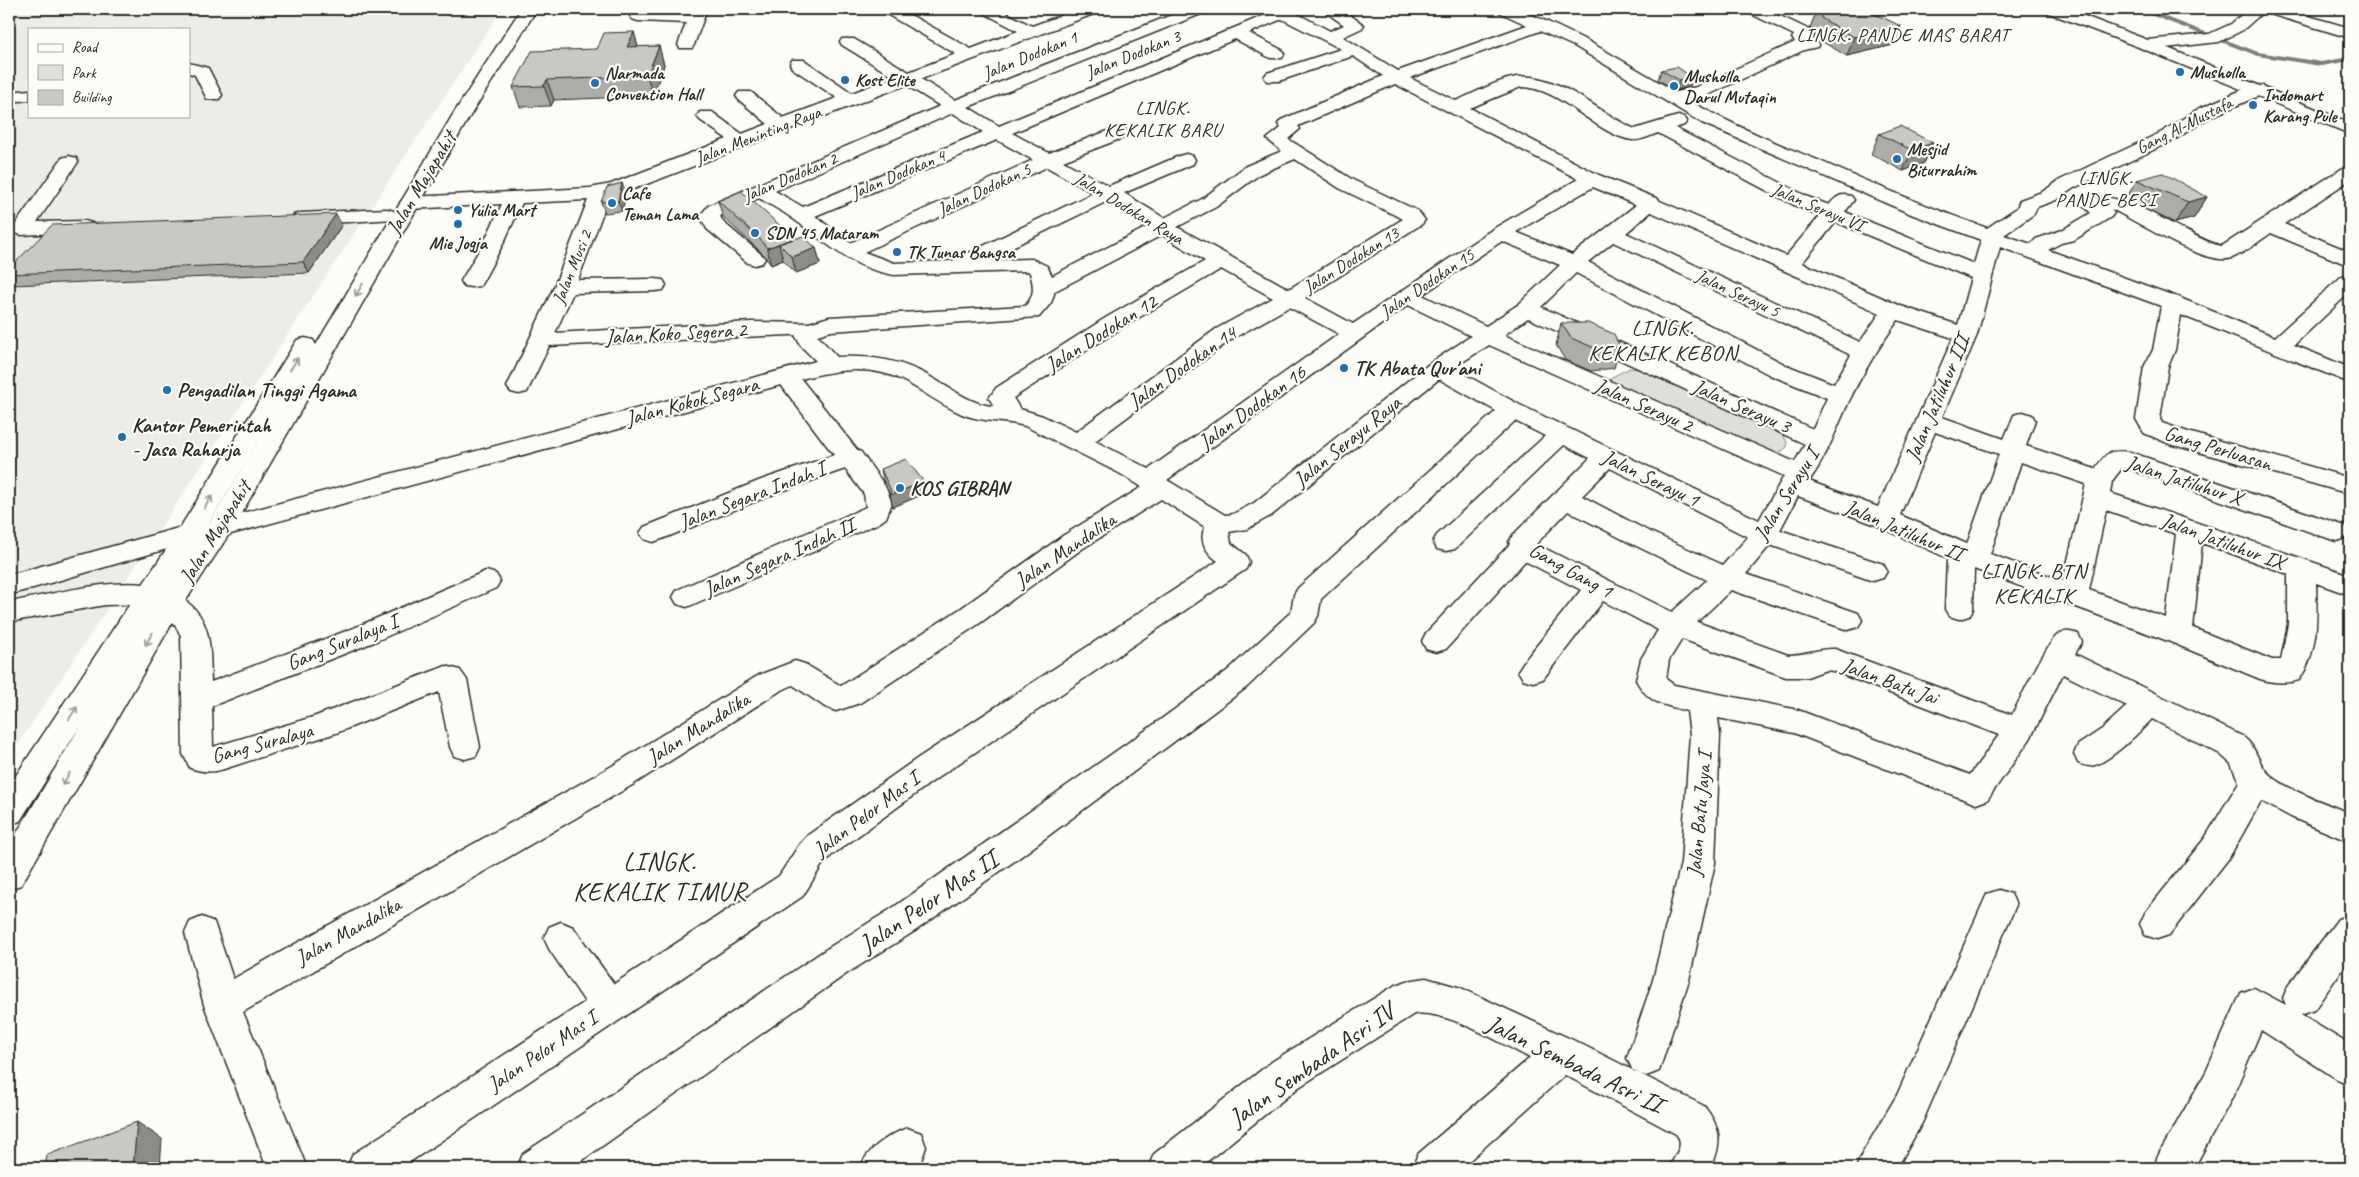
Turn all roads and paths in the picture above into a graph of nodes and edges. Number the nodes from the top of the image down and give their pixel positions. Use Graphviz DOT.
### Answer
graph roads {
  1 [pos="889,9"];
  2 [pos="988,9"];
  3 [pos="1093,9"];
  4 [pos="1200,9"];
  5 [pos="1344,9"];
  6 [pos="1505,9"];
  7 [pos="1753,9"];
  8 [pos="1877,9"];
  9 [pos="2052,9"];
  10 [pos="2257,9"];
  11 [pos="2268,9"];
  12 [pos="1279,11"];
  13 [pos="698,13"];
  14 [pos="638,16"];
  15 [pos="1852,18"];
  16 [pos="516,19"];
  17 [pos="1542,25"];
  18 [pos="1031,32"];
  19 [pos="1236,33"];
  20 [pos="2350,33"];
  21 [pos="1330,37"];
  22 [pos="848,42"];
  23 [pos="686,45"];
  24 [pos="2147,45"];
  25 [pos="1355,50"];
  26 [pos="1276,54"];
  27 [pos="970,55"];
  28 [pos="798,64"];
  29 [pos="190,68"];
  30 [pos="1273,77"];
  31 [pos="1396,77"];
  32 [pos="906,78"];
  33 [pos="2256,90"];
  34 [pos="28,95"];
  35 [pos="213,95"];
  36 [pos="745,96"];
  37 [pos="9,97"];
  38 [pos="1674,98"];
  39 [pos="851,100"];
  40 [pos="954,107"];
  41 [pos="1455,108"];
  42 [pos="1698,114"];
  43 [pos="706,116"];
  44 [pos="930,116"];
  45 [pos="781,124"];
  46 [pos="1660,128"];
  47 [pos="2350,129"];
  48 [pos="996,132"];
  49 [pos="1119,133"];
  50 [pos="741,141"];
  51 [pos="1297,152"];
  52 [pos="1047,160"];
  53 [pos="1186,160"];
  54 [pos="69,162"];
  55 [pos="2350,172"];
  56 [pos="1592,179"];
  57 [pos="1861,186"];
  58 [pos="759,190"];
  59 [pos="600,193"];
  60 [pos="1108,193"];
  61 [pos="516,197"];
  62 [pos="410,203"];
  63 [pos="1651,203"];
  64 [pos="1832,213"];
  65 [pos="387,215"];
  66 [pos="800,215"];
  67 [pos="278,219"];
  68 [pos="2268,224"];
  69 [pos="101,226"];
  70 [pos="1162,228"];
  71 [pos="16,230"];
  72 [pos="1500,234"];
  73 [pos="1612,234"];
  74 [pos="1990,237"];
  75 [pos="850,251"];
  76 [pos="2034,253"];
  77 [pos="754,259"];
  78 [pos="2350,260"];
  79 [pos="1220,261"];
  80 [pos="1574,263"];
  81 [pos="363,266"];
  82 [pos="1789,266"];
  83 [pos="952,267"];
  84 [pos="1982,275"];
  85 [pos="472,281"];
  86 [pos="2350,282"];
  87 [pos="655,285"];
  88 [pos="565,287"];
  89 [pos="1045,288"];
  90 [pos="1407,296"];
  91 [pos="1290,298"];
  92 [pos="2172,303"];
  93 [pos="1528,309"];
  94 [pos="1893,311"];
  95 [pos="814,328"];
  96 [pos="1353,333"];
  97 [pos="1486,335"];
  98 [pos="1966,335"];
  99 [pos="541,340"];
  100 [pos="2279,346"];
  101 [pos="1864,352"];
  102 [pos="831,364"];
  103 [pos="1437,369"];
  104 [pos="2342,372"];
  105 [pos="786,376"];
  106 [pos="519,387"];
  107 [pos="1840,395"];
  108 [pos="1512,410"];
  109 [pos="1010,414"];
  110 [pos="1928,420"];
  111 [pos="2023,420"];
  112 [pos="1562,434"];
  113 [pos="1819,441"];
  114 [pos="1078,442"];
  115 [pos="2011,450"];
  116 [pos="1607,456"];
  117 [pos="852,458"];
  118 [pos="1796,479"];
  119 [pos="1156,484"];
  120 [pos="2350,486"];
  121 [pos="2098,488"];
  122 [pos="1564,498"];
  123 [pos="1885,519"];
  124 [pos="1220,524"];
  125 [pos="220,528"];
  126 [pos="2190,529"];
  127 [pos="2336,532"];
  128 [pos="653,533"];
  129 [pos="1765,534"];
  130 [pos="185,540"];
  131 [pos="1446,542"];
  132 [pos="1524,547"];
  133 [pos="1968,556"];
  134 [pos="2302,570"];
  135 [pos="1872,571"];
  136 [pos="1727,578"];
  137 [pos="486,581"];
  138 [pos="9,585"];
  139 [pos="2350,585"];
  140 [pos="1599,586"];
  141 [pos="9,594"];
  142 [pos="2074,595"];
  143 [pos="687,597"];
  144 [pos="159,599"];
  145 [pos="1959,609"];
  146 [pos="9,612"];
  147 [pos="1848,620"];
  148 [pos="1675,626"];
  149 [pos="2178,634"];
  150 [pos="1436,641"];
  151 [pos="1533,671"];
  152 [pos="197,699"];
  153 [pos="1701,703"];
  154 [pos="2149,704"];
  155 [pos="2019,730"];
  156 [pos="466,747"];
  157 [pos="2089,754"];
  158 [pos="2256,782"];
  159 [pos="9,812"];
  160 [pos="2350,828"];
  161 [pos="9,875"];
  162 [pos="1999,905"];
  163 [pos="2157,924"];
  164 [pos="2350,930"];
  165 [pos="202,933"];
  166 [pos="561,938"];
  167 [pos="1407,998"];
  168 [pos="2301,998"];
  169 [pos="222,1005"];
  170 [pos="609,1006"];
  171 [pos="1562,1054"];
  172 [pos="1646,1058"];
  173 [pos="2350,1066"];
  174 [pos="287,1168"];
  175 [pos="367,1168"];
  176 [pos="537,1168"];
  177 [pos="1168,1168"];
  178 [pos="1432,1168"];
  179 [pos="1690,1168"];
  180 [pos="1876,1168"];
  181 [pos="2174,1168"];
  1 -- 27 [label="street"];
  2 -- 18 [label="street"];
  3 -- 18 [label="street, Jalan Meninting Raya"];
  4 -- 40 [label="street, Jalan Dodokan 1"];
  5 -- 21 [label="street"];
  6 -- 17 [label="street"];
  7 -- 38 [label="street"];
  8 -- 15 [label="street"];
  9 -- 24 [label="street"];
  10 -- 24 [label="street"];
  11 -- 20 [label="street"];
  12 -- 19 [label="street, Jalan Dodokan 3"];
  12 -- 21 [label="street"];
  13 -- 14 [label="street"];
  13 -- 23 [label="street"];
  16 -- 62 [label="street, Jalan Majapahit"];
  16 -- 65 [label="street, Jalan Majapahit"];
  17 -- 31 [label="street"];
  17 -- 38 [label="street"];
  18 -- 27 [label="street, Jalan Meninting Raya"];
  19 -- 26 [label="street"];
  19 -- 48 [label="street, Jalan Dodokan 3"];
  21 -- 25 [label="street"];
  22 -- 32 [label="street, Jalan Dodokan Raya"];
  24 -- 33 [label="street"];
  25 -- 30 [label="street"];
  25 -- 31 [label="street"];
  27 -- 32 [label="street, Jalan Meninting Raya"];
  28 -- 39 [label="street"];
  29 -- 35 [label="street"];
  31 -- 41 [label="street"];
  31 -- 51 [label="street"];
  32 -- 39 [label="street, Jalan Meninting Raya"];
  32 -- 40 [label="street, Jalan Dodokan Raya"];
  33 -- 47 [label="street"];
  33 -- 74 [label="street, Gang Al-Mustafa"];
  34 -- 37 [label="street"];
  36 -- 45 [label="street"];
  38 -- 42 [label="street"];
  39 -- 45 [label="street, Jalan Meninting Raya"];
  40 -- 44 [label="street, Jalan Dodokan 1"];
  40 -- 48 [label="street, Jalan Dodokan Raya"];
  41 -- 46 [label="street"];
  41 -- 56 [label="street"];
  42 -- 46 [label="street"];
  42 -- 57 [label="street"];
  43 -- 50 [label="street"];
  44 -- 58 [label="street, Jalan Dodokan 2"];
  45 -- 50 [label="street, Jalan Meninting Raya"];
  46 -- 64 [label="street, Jalan Serayu VI"];
  48 -- 52 [label="street, Jalan Dodokan Raya"];
  48 -- 66 [label="street, Jalan Dodokan 4"];
  49 -- 52 [label="street, Jalan Dodokan 5"];
  50 -- 59 [label="street, Jalan Meninting Raya"];
  51 -- 70 [label="street"];
  51 -- 91 [label="street, Jalan Dodokan 13"];
  52 -- 60 [label="street, Jalan Dodokan Raya"];
  52 -- 75 [label="street, Jalan Dodokan 5"];
  53 -- 60 [label="street"];
  54 -- 71 [label="street"];
  55 -- 68 [label="street"];
  56 -- 63 [label="street"];
  56 -- 72 [label="street, Jalan Dodokan 15"];
  57 -- 64 [label="street"];
  57 -- 74 [label="street"];
  58 -- 66 [label="street"];
  58 -- 77 [label="street, Jalan Dodokan 2"];
  59 -- 61 [label="street, Jalan Meninting Raya"];
  59 -- 88 [label="street, Jalan Musi 2"];
  60 -- 70 [label="street, Jalan Dodokan Raya"];
  60 -- 83 [label="street"];
  61 -- 62 [label="street, Jalan Meninting Raya"];
  61 -- 85 [label="street"];
  62 -- 81 [label="street, Jalan Majapahit"];
  63 -- 73 [label="street, Jalan Serayu Raya"];
  63 -- 82 [label="street"];
  64 -- 82 [label="street"];
  64 -- 84 [label="street, Jalan Serayu VI"];
  65 -- 67 [label="street"];
  65 -- 81 [label="street, Jalan Majapahit"];
  66 -- 75 [label="street"];
  68 -- 76 [label="street"];
  68 -- 78 [label="street"];
  69 -- 71 [label="street"];
  70 -- 79 [label="street, Jalan Dodokan Raya"];
  70 -- 89 [label="street"];
  72 -- 80 [label="street"];
  72 -- 90 [label="street, Jalan Dodokan 15"];
  73 -- 80 [label="street, Jalan Serayu Raya"];
  73 -- 101 [label="street, Jalan Serayu 5"];
  74 -- 76 [label="street"];
  74 -- 84 [label="street, Jalan Jatiluhur III"];
  75 -- 83 [label="street"];
  76 -- 92 [label="street"];
  79 -- 91 [label="street, Jalan Dodokan Raya"];
  79 -- 109 [label="street, Jalan Dodokan 12"];
  80 -- 93 [label="street, Jalan Serayu Raya"];
  80 -- 107 [label="street"];
  81 -- 125 [label="street, Jalan Majapahit, one-way"];
  130 -- 81 [label="street, Jalan Majapahit, one-way"];
  82 -- 94 [label="street"];
  83 -- 89 [label="street"];
  84 -- 98 [label="street, Jalan Jatiluhur III"];
  86 -- 100 [label="street"];
  87 -- 88 [label="street"];
  88 -- 99 [label="street, Jalan Musi 2"];
  89 -- 95 [label="street, Jalan Koko Segera 2"];
  90 -- 96 [label="street, Jalan Dodokan 15"];
  90 -- 97 [label="street, Jalan Serayu 2"];
  91 -- 96 [label="street, Jalan Dodokan Raya"];
  91 -- 114 [label="street, Jalan Dodokan 14"];
  92 -- 100 [label="street"];
  92 -- 120 [label="street, Gang Perluasan"];
  93 -- 97 [label="street, Jalan Serayu Raya"];
  93 -- 113 [label="street, Jalan Serayu 3"];
  94 -- 98 [label="street"];
  94 -- 101 [label="street, Jalan Serayu I"];
  95 -- 99 [label="street, Jalan Koko Segera 2"];
  95 -- 102 [label="street"];
  96 -- 119 [label="street, Jalan Dodokan 16"];
  97 -- 103 [label="street, Jalan Serayu Raya"];
  97 -- 118 [label="street, Jalan Serayu 2"];
  98 -- 110 [label="street, Jalan Jatiluhur III"];
  99 -- 106 [label="street, Jalan Musi 2"];
  100 -- 104 [label="street"];
  101 -- 107 [label="street, Jalan Serayu I"];
  102 -- 105 [label="street, Jalan Kokok Segara"];
  102 -- 109 [label="street, Jalan Kokok Segara"];
  103 -- 108 [label="street, Jalan Serayu 1"];
  103 -- 124 [label="street, Jalan Serayu Raya"];
  105 -- 117 [label="street"];
  105 -- 125 [label="street, Jalan Kokok Segara"];
  107 -- 113 [label="street, Jalan Serayu I"];
  108 -- 112 [label="street, Jalan Serayu 1"];
  108 -- 176 [label="street, Jalan Pelor Mas II"];
  109 -- 114 [label="street, Jalan Kokok Segara"];
  110 -- 115 [label="street, Jalan Jatiluhur X"];
  110 -- 123 [label="street, Jalan Jatiluhur III"];
  111 -- 115 [label="street"];
  112 -- 116 [label="street, Jalan Serayu 1"];
  112 -- 131 [label="street"];
  113 -- 118 [label="street, Jalan Serayu I"];
  114 -- 119 [label="street, Jalan Kokok Segara"];
  115 -- 121 [label="street, Jalan Jatiluhur X"];
  115 -- 133 [label="street"];
  116 -- 122 [label="street, Gang Gang 1"];
  116 -- 129 [label="street, Jalan Serayu 1"];
  117 -- 128 [label="street, Jalan Segara Indah I"];
  117 -- 143 [label="street, Jalan Segara Indah II"];
  118 -- 123 [label="street, Jalan Jatiluhur II"];
  118 -- 129 [label="street, Jalan Serayu I"];
  119 -- 124 [label="street"];
  119 -- 169 [label="street, Jalan Mandalika"];
  121 -- 126 [label="street, Jalan Jatiluhur IX"];
  121 -- 127 [label="street, Jalan Jatiluhur X"];
  121 -- 142 [label="street"];
  122 -- 132 [label="street, Gang Gang 1"];
  122 -- 136 [label="street"];
  123 -- 133 [label="street, Jalan Jatiluhur II"];
  124 -- 170 [label="street, Jalan Pelor Mas I"];
  125 -- 144 [label="street, Jalan Majapahit"];
  126 -- 134 [label="street, Jalan Jatiluhur IX"];
  126 -- 149 [label="street"];
  129 -- 135 [label="street, Jalan Serayu 1"];
  129 -- 136 [label="street, Jalan Serayu I"];
  130 -- 138 [label="street"];
  130 -- 141 [label="street"];
  130 -- 144 [label="street, Jalan Majapahit"];
  132 -- 140 [label="street, Gang Gang 1"];
  132 -- 150 [label="street"];
  133 -- 142 [label="street, Jalan Jatiluhur II"];
  133 -- 145 [label="street"];
  134 -- 139 [label="street, Jalan Jatiluhur IX"];
  134 -- 149 [label="street, Jalan Jatiluhur II"];
  136 -- 147 [label="street"];
  136 -- 148 [label="street, Jalan Serayu I"];
  137 -- 152 [label="street, Gang Suralaya I"];
  140 -- 148 [label="street, Gang Gang 1"];
  140 -- 151 [label="street"];
  142 -- 149 [label="street, Jalan Jatiluhur II"];
  144 -- 146 [label="street"];
  144 -- 152 [label="street, Gang Suralaya"];
  159 -- 144 [label="street, Jalan Majapahit, one-way"];
  144 -- 161 [label="street, Jalan Majapahit, one-way"];
  148 -- 153 [label="street, Jalan Serayu I"];
  148 -- 155 [label="street, Jalan Batu Jai"];
  152 -- 156 [label="street, Gang Suralaya"];
  153 -- 155 [label="street"];
  153 -- 172 [label="street, Jalan Batu Jaya I"];
  154 -- 155 [label="street"];
  154 -- 157 [label="street"];
  154 -- 158 [label="street"];
  158 -- 160 [label="street"];
  158 -- 163 [label="street"];
  162 -- 180 [label="street"];
  164 -- 168 [label="street"];
  165 -- 169 [label="street"];
  166 -- 170 [label="street"];
  167 -- 171 [label="street, Jalan Sembada Asri II"];
  167 -- 177 [label="street, Jalan Sembada Asri IV"];
  169 -- 174 [label="street"];
  170 -- 175 [label="street, Jalan Pelor Mas I"];
  171 -- 178 [label="street"];
  171 -- 179 [label="street, Jalan Sembada Asri II"];
  173 -- 181 [label="street"];
}
